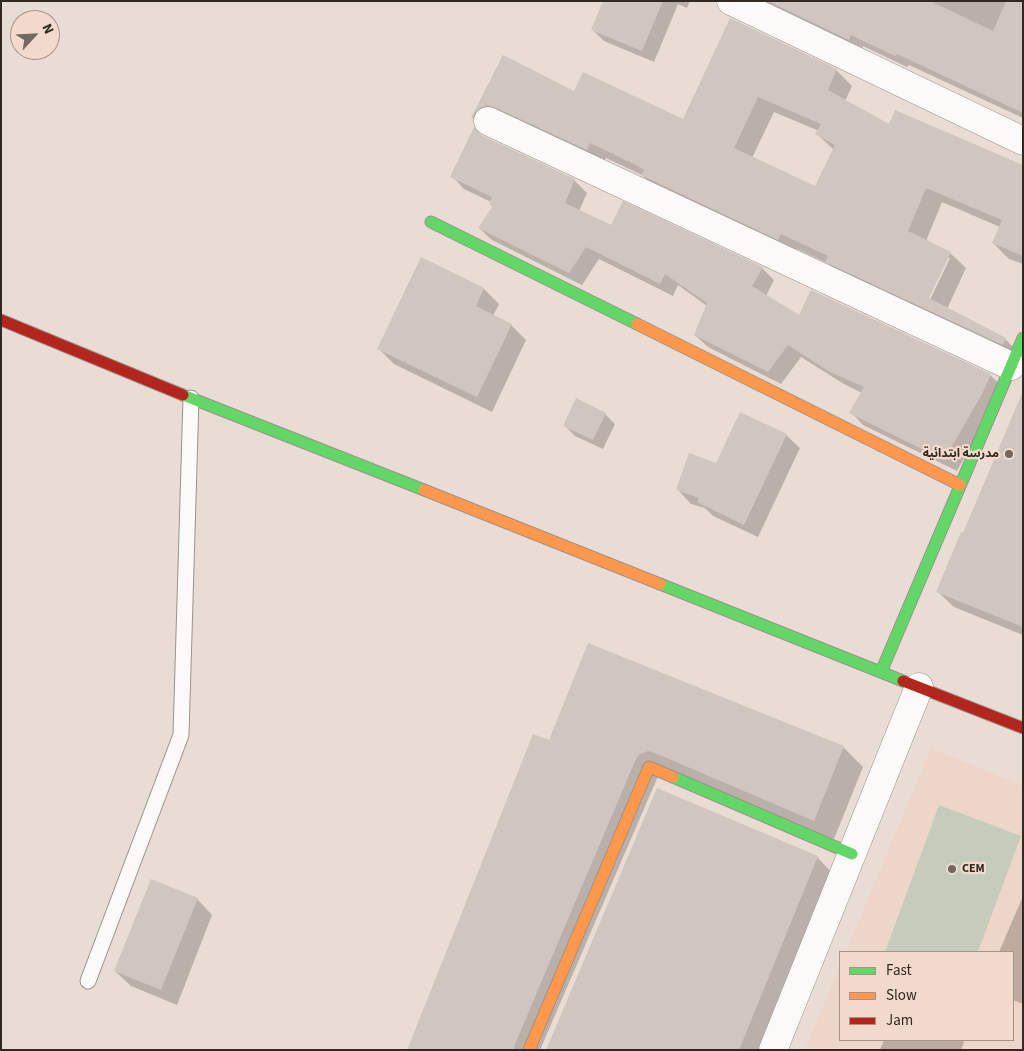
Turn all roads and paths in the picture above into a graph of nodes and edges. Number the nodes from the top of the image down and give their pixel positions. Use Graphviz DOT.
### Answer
graph roads {
  1 [pos="731,1"];
  2 [pos="488,121"];
  3 [pos="1023,141"];
  4 [pos="431,222"];
  5 [pos="1,320"];
  6 [pos="1023,338"];
  7 [pos="1011,366"];
  8 [pos="191,398"];
  9 [pos="960,485"];
  10 [pos="881,672"];
  11 [pos="919,687"];
  12 [pos="1023,728"];
  13 [pos="852,854"];
  14 [pos="88,981"];
  15 [pos="529,1050"];
  16 [pos="773,1050"];
  1 -- 3 [label="street"];
  2 -- 7 [label="street"];
  4 -- 9 [label="street"];
  5 -- 8 [label="street"];
  6 -- 7 [label="street"];
  7 -- 9 [label="street"];
  8 -- 10 [label="street"];
  8 -- 14 [label="lane"];
  9 -- 10 [label="street"];
  10 -- 11 [label="street"];
  11 -- 12 [label="street"];
  11 -- 13 [label="street"];
  13 -- 15 [label="street"];
  13 -- 16 [label="street"];
}
